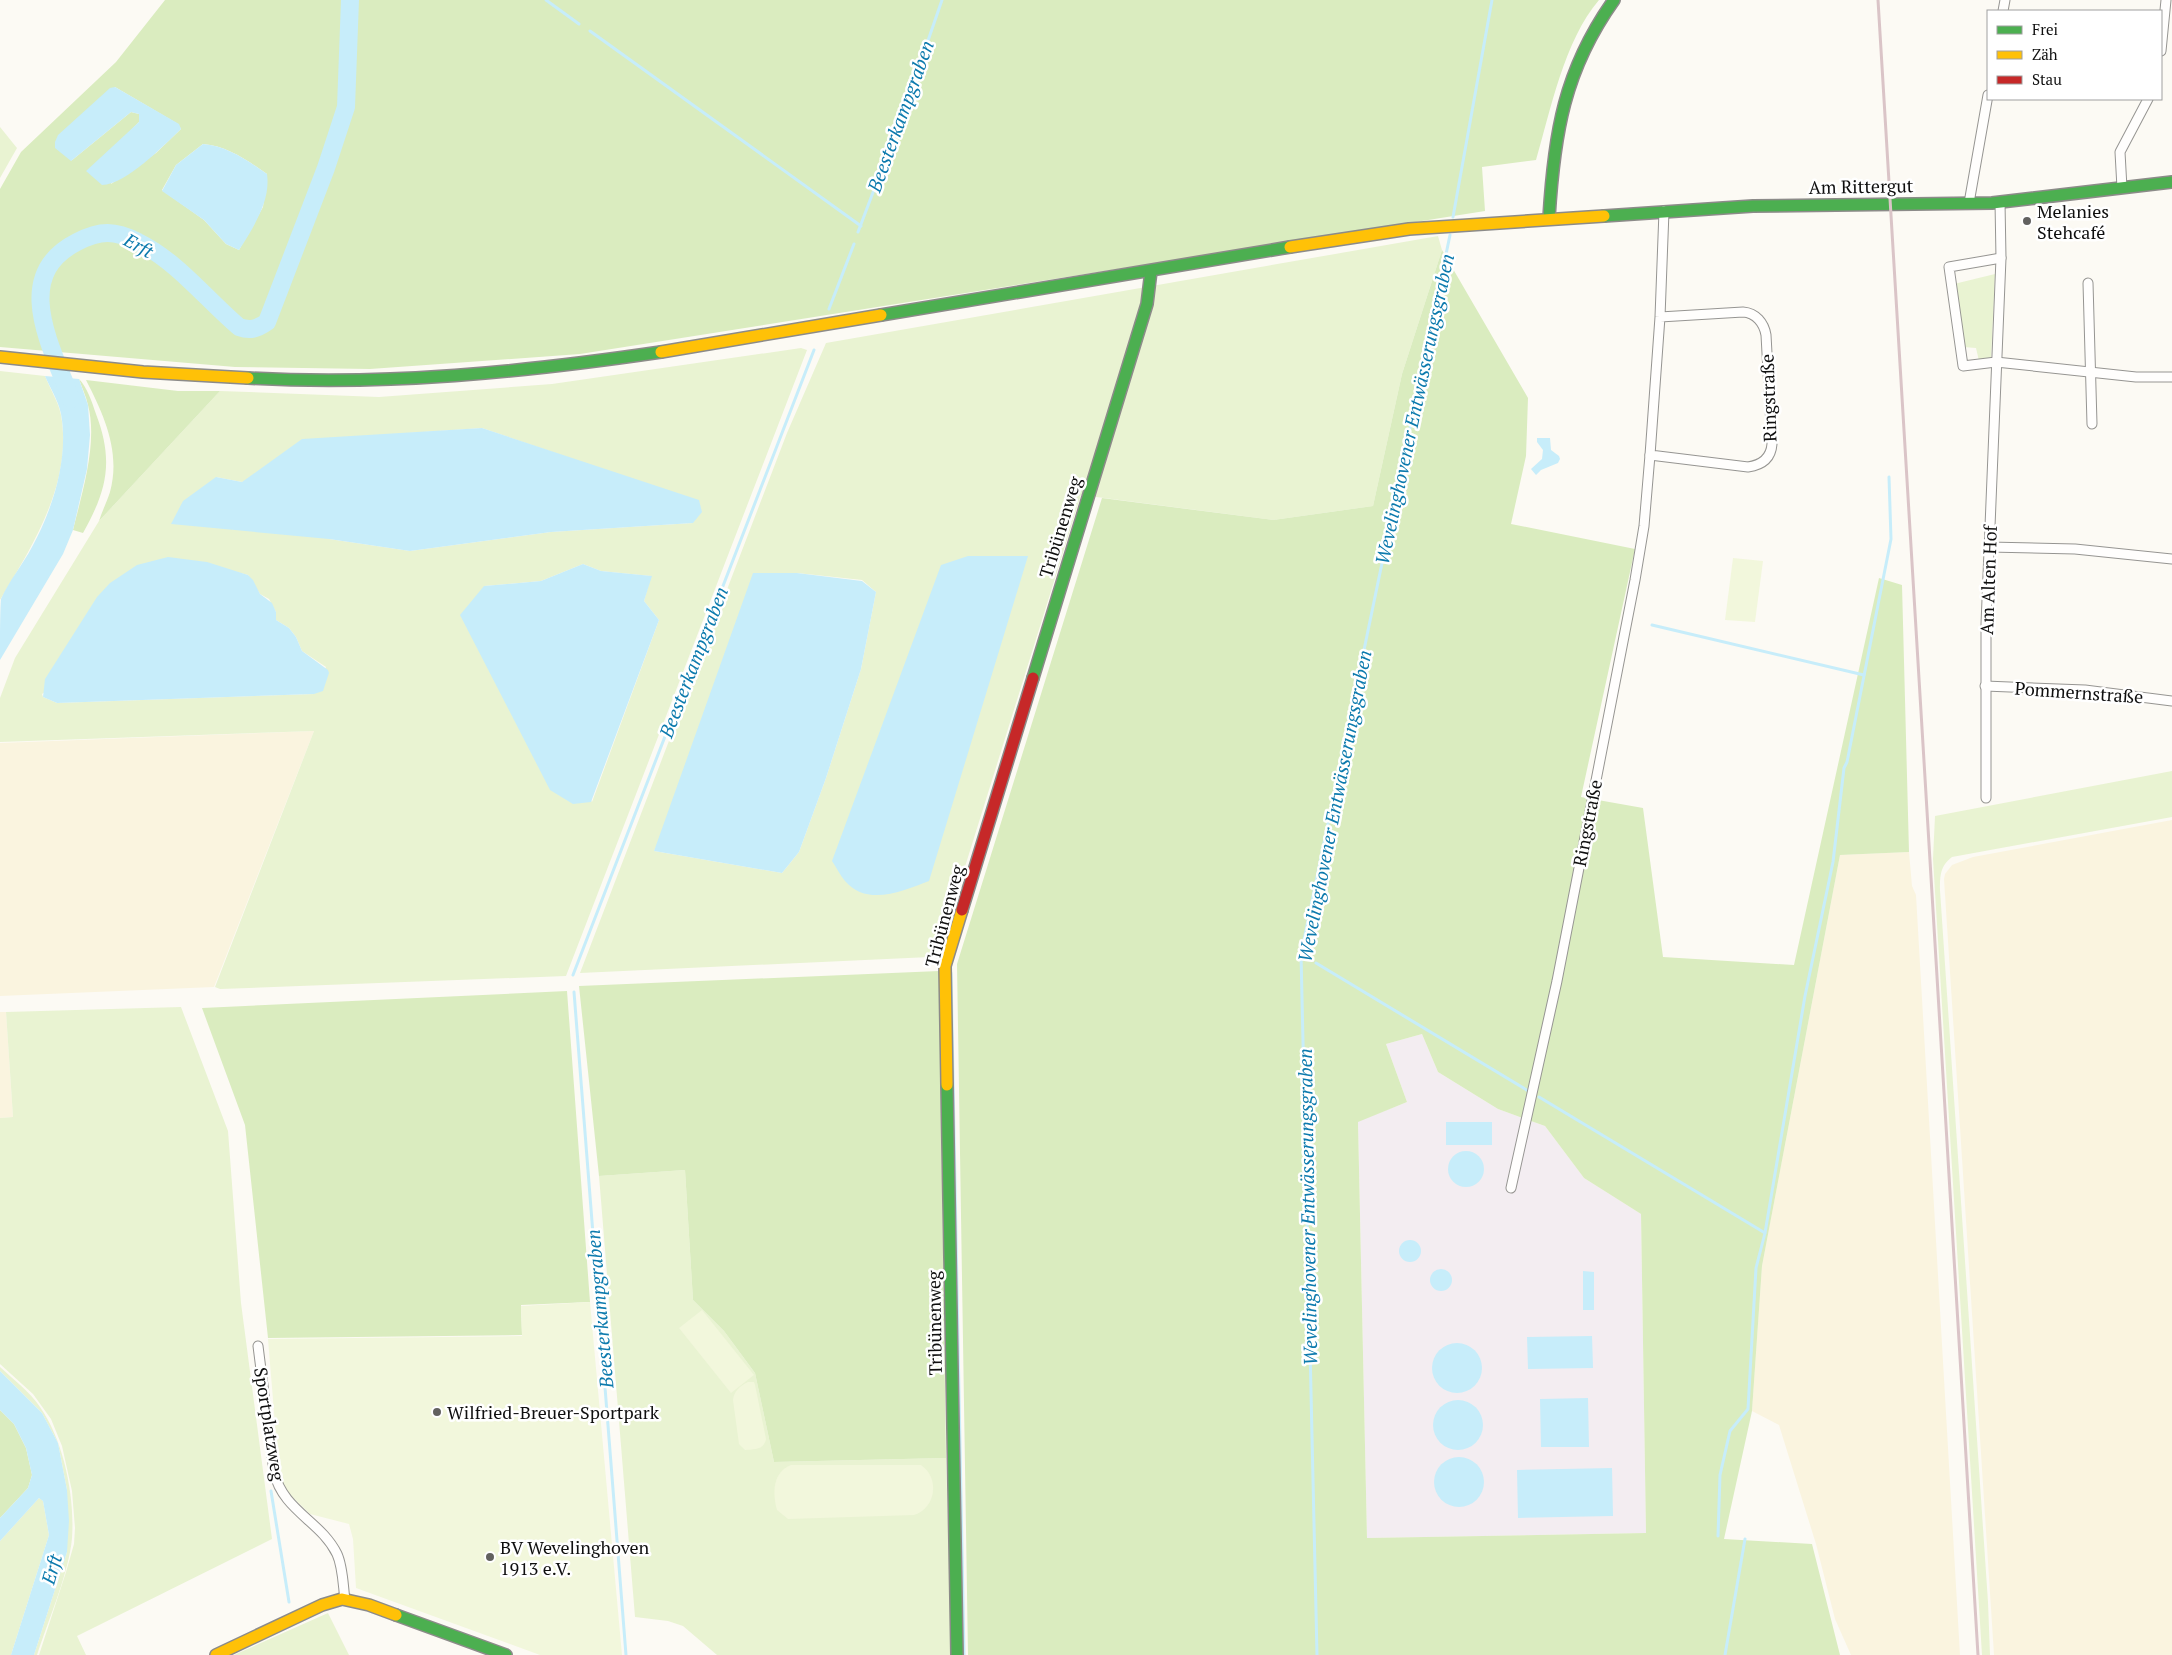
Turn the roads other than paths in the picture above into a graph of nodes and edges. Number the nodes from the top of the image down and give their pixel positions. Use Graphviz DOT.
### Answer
graph roads {
  1 [pos="1614,0"];
  2 [pos="2166,0"];
  3 [pos="2162,41"];
  4 [pos="1987,100"];
  5 [pos="2147,100"];
  6 [pos="2172,182"];
  7 [pos="2122,188"];
  8 [pos="2000,202"];
  9 [pos="1970,203"];
  10 [pos="1664,211"];
  11 [pos="1549,218"];
  12 [pos="2001,258"];
  13 [pos="1150,271"];
  14 [pos="2088,284"];
  15 [pos="1660,317"];
  16 [pos="0,357"];
  17 [pos="1996,362"];
  18 [pos="2092,371"];
  19 [pos="2172,377"];
  20 [pos="2092,424"];
  21 [pos="1650,455"];
  22 [pos="1989,547"];
  23 [pos="2172,559"];
  24 [pos="1985,686"];
  25 [pos="2172,702"];
  26 [pos="1986,798"];
  27 [pos="1511,1188"];
  28 [pos="258,1346"];
  29 [pos="345,1600"];
  30 [pos="216,1655"];
  31 [pos="506,1655"];
  32 [pos="957,1655"];
  1 -- 11 [label="street"];
  2 -- 3 [label="street"];
  4 -- 9 [label="street"];
  5 -- 7 [label="street"];
  6 -- 7 [label="street, Am Rittergut"];
  7 -- 8 [label="street, Am Rittergut"];
  8 -- 9 [label="street, Am Rittergut"];
  8 -- 12 [label="street, Am Alten Hof"];
  9 -- 10 [label="street, Am Rittergut"];
  10 -- 11 [label="street, Am Rittergut"];
  10 -- 15 [label="street, Ringstraße"];
  11 -- 13 [label="street, Am Rittergut"];
  12 -- 17 [label="street, Am Alten Hof"];
  12 -- 17 [label="street"];
  13 -- 16 [label="street, Am Rittergut"];
  13 -- 32 [label="street, Tribünenweg"];
  14 -- 18 [label="street"];
  15 -- 21 [label="street, Ringstraße"];
  15 -- 21 [label="street, Ringstraße"];
  17 -- 18 [label="street"];
  17 -- 22 [label="street, Am Alten Hof"];
  18 -- 19 [label="street"];
  18 -- 20 [label="street"];
  21 -- 27 [label="street, Ringstraße"];
  22 -- 23 [label="street"];
  22 -- 24 [label="street, Am Alten Hof"];
  24 -- 25 [label="street, Pommernstraße"];
  24 -- 26 [label="street, Am Alten Hof"];
  28 -- 29 [label="street, Sportplatzweg"];
  29 -- 30 [label="street"];
  29 -- 31 [label="street"];
}
